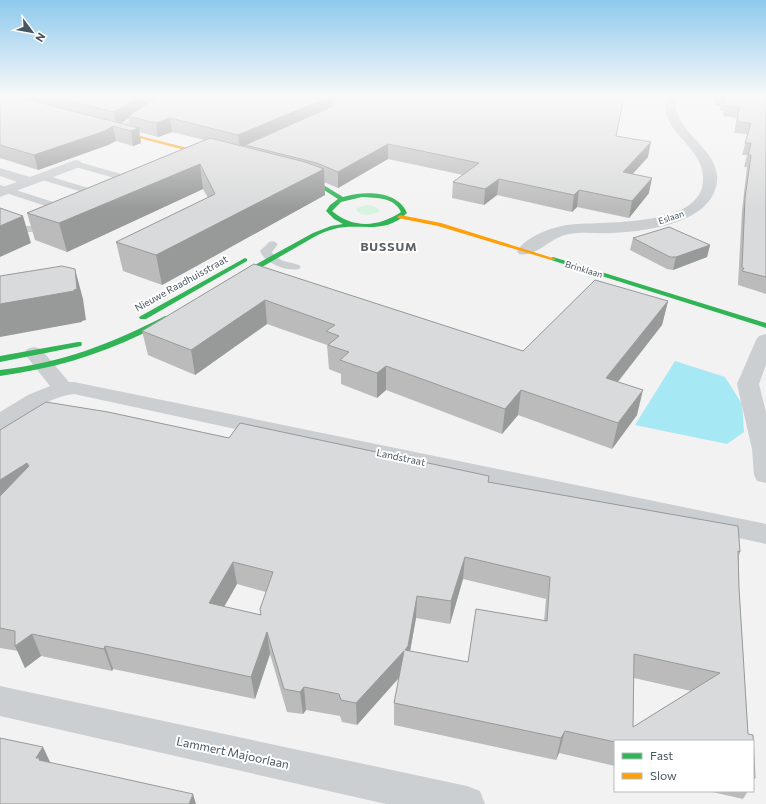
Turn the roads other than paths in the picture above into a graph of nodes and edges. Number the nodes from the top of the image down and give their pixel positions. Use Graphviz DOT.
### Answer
graph roads {
  1 [pos="131,135"];
  2 [pos="686,135"];
  3 [pos="223,159"];
  4 [pos="75,164"];
  5 [pos="0,172"];
  6 [pos="290,177"];
  7 [pos="36,179"];
  8 [pos="130,189"];
  9 [pos="2,190"];
  10 [pos="342,199"];
  11 [pos="97,204"];
  12 [pos="329,211"];
  13 [pos="400,217"];
  14 [pos="319,219"];
  15 [pos="0,221"];
  16 [pos="351,225"];
  17 [pos="276,243"];
  18 [pos="525,251"];
  19 [pos="270,259"];
  20 [pos="295,267"];
  21 [pos="226,285"];
  22 [pos="180,312"];
  23 [pos="132,323"];
  24 [pos="766,326"];
  25 [pos="90,340"];
  26 [pos="766,340"];
  27 [pos="0,358"];
  28 [pos="40,360"];
  29 [pos="0,373"];
  30 [pos="62,388"];
  31 [pos="0,422"];
  32 [pos="766,475"];
  33 [pos="766,534"];
  34 [pos="0,701"];
  35 [pos="466,804"];
  1 -- 3 [label="street"];
  2 -- 18 [label="street, Eslaan"];
  4 -- 7 [label="street"];
  4 -- 8 [label="lane"];
  5 -- 7 [label="street"];
  6 -- 10 [label="street"];
  7 -- 9 [label="street"];
  7 -- 11 [label="lane"];
  9 -- 15 [label="lane"];
  10 -- 12 [label="street"];
  10 -- 13 [label="street"];
  12 -- 14 [label="street"];
  12 -- 16 [label="street"];
  13 -- 16 [label="street"];
  13 -- 18 [label="street, Brinklaan"];
  16 -- 19 [label="street"];
  17 -- 19 [label="lane"];
  17 -- 23 [label="street, Nieuwe Raadhuisstraat"];
  18 -- 24 [label="street, Brinklaan"];
  19 -- 20 [label="lane"];
  19 -- 21 [label="street"];
  22 -- 28 [label="street"];
  25 -- 28 [label="street"];
  26 -- 32 [label="street"];
  27 -- 28 [label="street"];
  28 -- 29 [label="street"];
  28 -- 30 [label="street"];
  30 -- 31 [label="street"];
  30 -- 33 [label="street, Landstraat"];
  34 -- 35 [label="street, Lammert Majoorlaan"];
}
